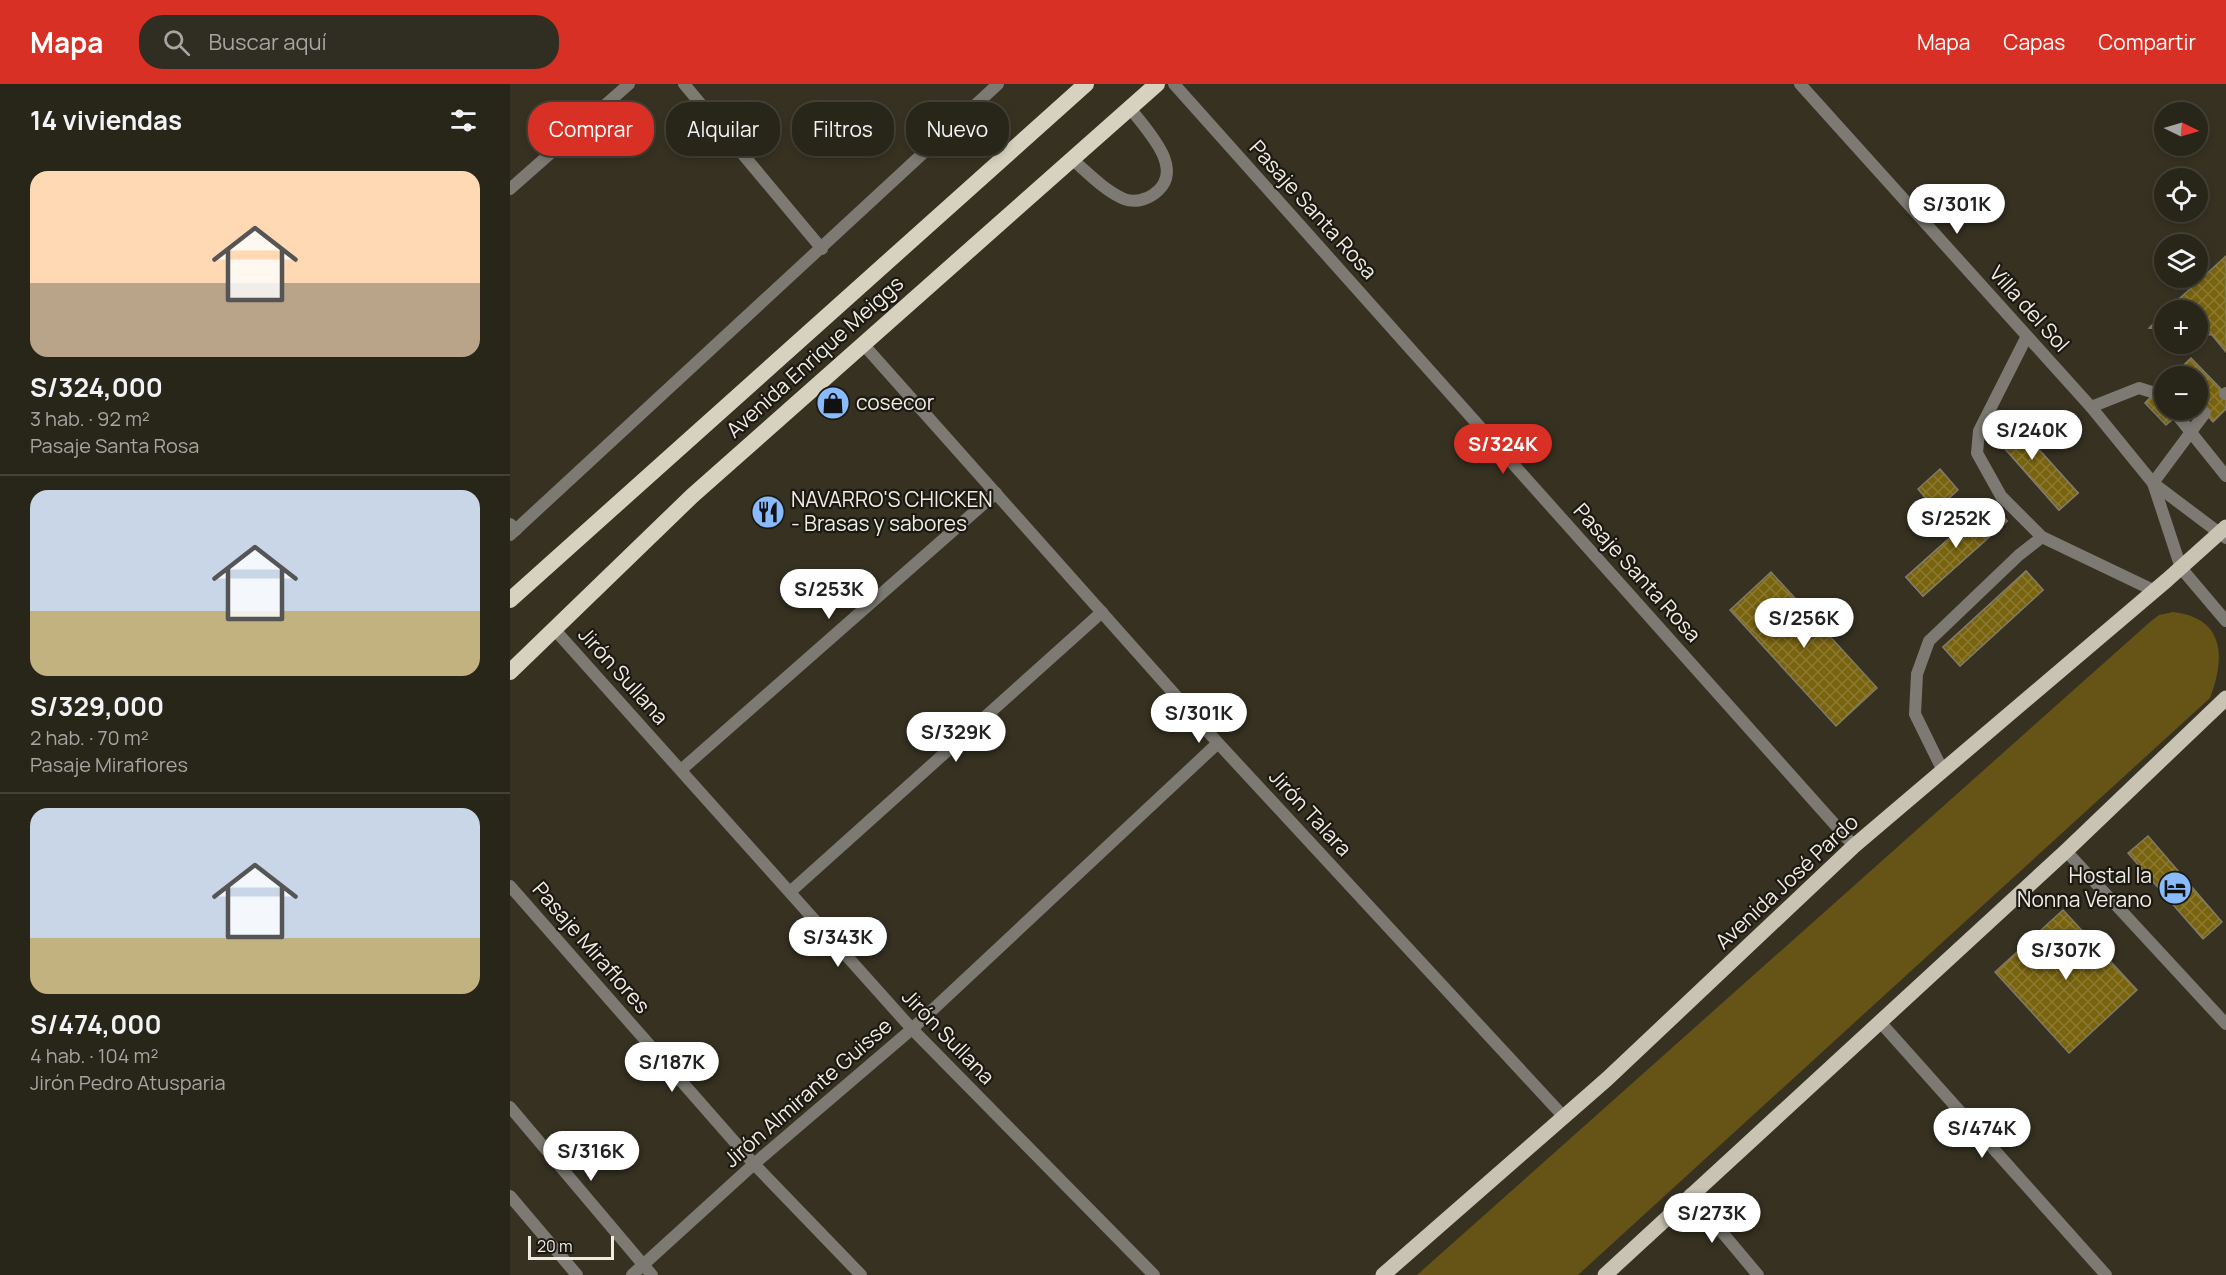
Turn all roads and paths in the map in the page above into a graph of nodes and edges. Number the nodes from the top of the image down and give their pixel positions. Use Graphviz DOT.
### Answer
graph roads {
  1 [pos="629,84"];
  2 [pos="684,84"];
  3 [pos="998,84"];
  4 [pos="1086,84"];
  5 [pos="1157,84"];
  6 [pos="1174,84"];
  7 [pos="1800,84"];
  8 [pos="1130,108"];
  9 [pos="1072,160"];
  10 [pos="510,189"];
  11 [pos="822,249"];
  12 [pos="2027,336"];
  13 [pos="863,344"];
  14 [pos="2154,393"];
  15 [pos="2091,407"];
  16 [pos="2182,420"];
  17 [pos="2199,420"];
  18 [pos="2191,430"];
  19 [pos="2226,476"];
  20 [pos="2153,483"];
  21 [pos="996,493"];
  22 [pos="512,529"];
  23 [pos="2224,533"];
  24 [pos="2042,537"];
  25 [pos="2181,568"];
  26 [pos="2155,591"];
  27 [pos="510,600"];
  28 [pos="1102,612"];
  29 [pos="2226,621"];
  30 [pos="555,630"];
  31 [pos="510,672"];
  32 [pos="2226,698"];
  33 [pos="1218,743"];
  34 [pos="681,770"];
  35 [pos="1943,771"];
  36 [pos="1854,846"];
  37 [pos="2066,851"];
  38 [pos="510,886"];
  39 [pos="790,892"];
  40 [pos="1881,1023"];
  41 [pos="2226,1024"];
  42 [pos="912,1029"];
  43 [pos="510,1107"];
  44 [pos="1564,1117"];
  45 [pos="754,1164"];
  46 [pos="1690,1194"];
  47 [pos="510,1196"];
  48 [pos="643,1265"];
  49 [pos="577,1275"];
  50 [pos="632,1275"];
  51 [pos="652,1275"];
  52 [pos="861,1275"];
  53 [pos="1154,1275"];
  54 [pos="1383,1275"];
  55 [pos="1605,1275"];
  56 [pos="1758,1275"];
  57 [pos="2106,1275"];
  1 -- 10 [label="street"];
  2 -- 11 [label="street"];
  3 -- 11 [label="street"];
  4 -- 27 [label="highway, Avenida Enrique Meiggs"];
  5 -- 8 [label="highway, Avenida Enrique Meiggs"];
  6 -- 36 [label="street, Pasaje Santa Rosa"];
  7 -- 12 [label="street, Villa del Sol"];
  8 -- 9 [label="highway, Avenida Enrique Meiggs"];
  8 -- 9 [label="street"];
  9 -- 13 [label="highway, Avenida Enrique Meiggs"];
  11 -- 22 [label="street"];
  12 -- 15 [label="street, Villa del Sol"];
  12 -- 24 [label="street"];
  13 -- 21 [label="street, Jirón Talara"];
  13 -- 30 [label="highway, Avenida Enrique Meiggs"];
  14 -- 15 [label="street"];
  15 -- 20 [label="street, Villa del Sol"];
  16 -- 18 [label="street"];
  17 -- 18 [label="street"];
  18 -- 19 [label="street"];
  18 -- 20 [label="street"];
  20 -- 23 [label="street, Villa del Sol"];
  20 -- 25 [label="street, Villa del Sol"];
  21 -- 28 [label="street, Jirón Talara"];
  21 -- 34 [label="street"];
  23 -- 25 [label="main road, Avenida José Pardo"];
  24 -- 26 [label="street"];
  24 -- 35 [label="street"];
  25 -- 26 [label="main road, Avenida José Pardo"];
  25 -- 29 [label="street, Villa del Sol"];
  26 -- 35 [label="main road, Avenida José Pardo"];
  28 -- 33 [label="street, Jirón Talara"];
  28 -- 39 [label="street"];
  30 -- 31 [label="highway, Avenida Enrique Meiggs"];
  30 -- 34 [label="street, Jirón Sullana"];
  32 -- 37 [label="main road"];
  33 -- 42 [label="street, Jirón Almirante Guisse"];
  33 -- 44 [label="street, Jirón Talara"];
  34 -- 39 [label="street, Jirón Sullana"];
  35 -- 36 [label="main road, Avenida José Pardo"];
  36 -- 44 [label="main road, Avenida José Pardo"];
  37 -- 40 [label="main road"];
  37 -- 41 [label="street"];
  38 -- 45 [label="street, Pasaje Miraflores"];
  39 -- 42 [label="street, Jirón Sullana"];
  40 -- 46 [label="main road"];
  40 -- 57 [label="street"];
  42 -- 45 [label="street, Jirón Almirante Guisse"];
  42 -- 53 [label="street, Jirón Sullana"];
  43 -- 48 [label="street"];
  44 -- 54 [label="main road, Avenida José Pardo"];
  45 -- 48 [label="street, Jirón Almirante Guisse"];
  45 -- 52 [label="street, Pasaje Miraflores"];
  46 -- 55 [label="main road"];
  46 -- 56 [label="street"];
  47 -- 49 [label="street"];
  48 -- 50 [label="street, Jirón Almirante Guisse"];
  48 -- 51 [label="street"];
}
